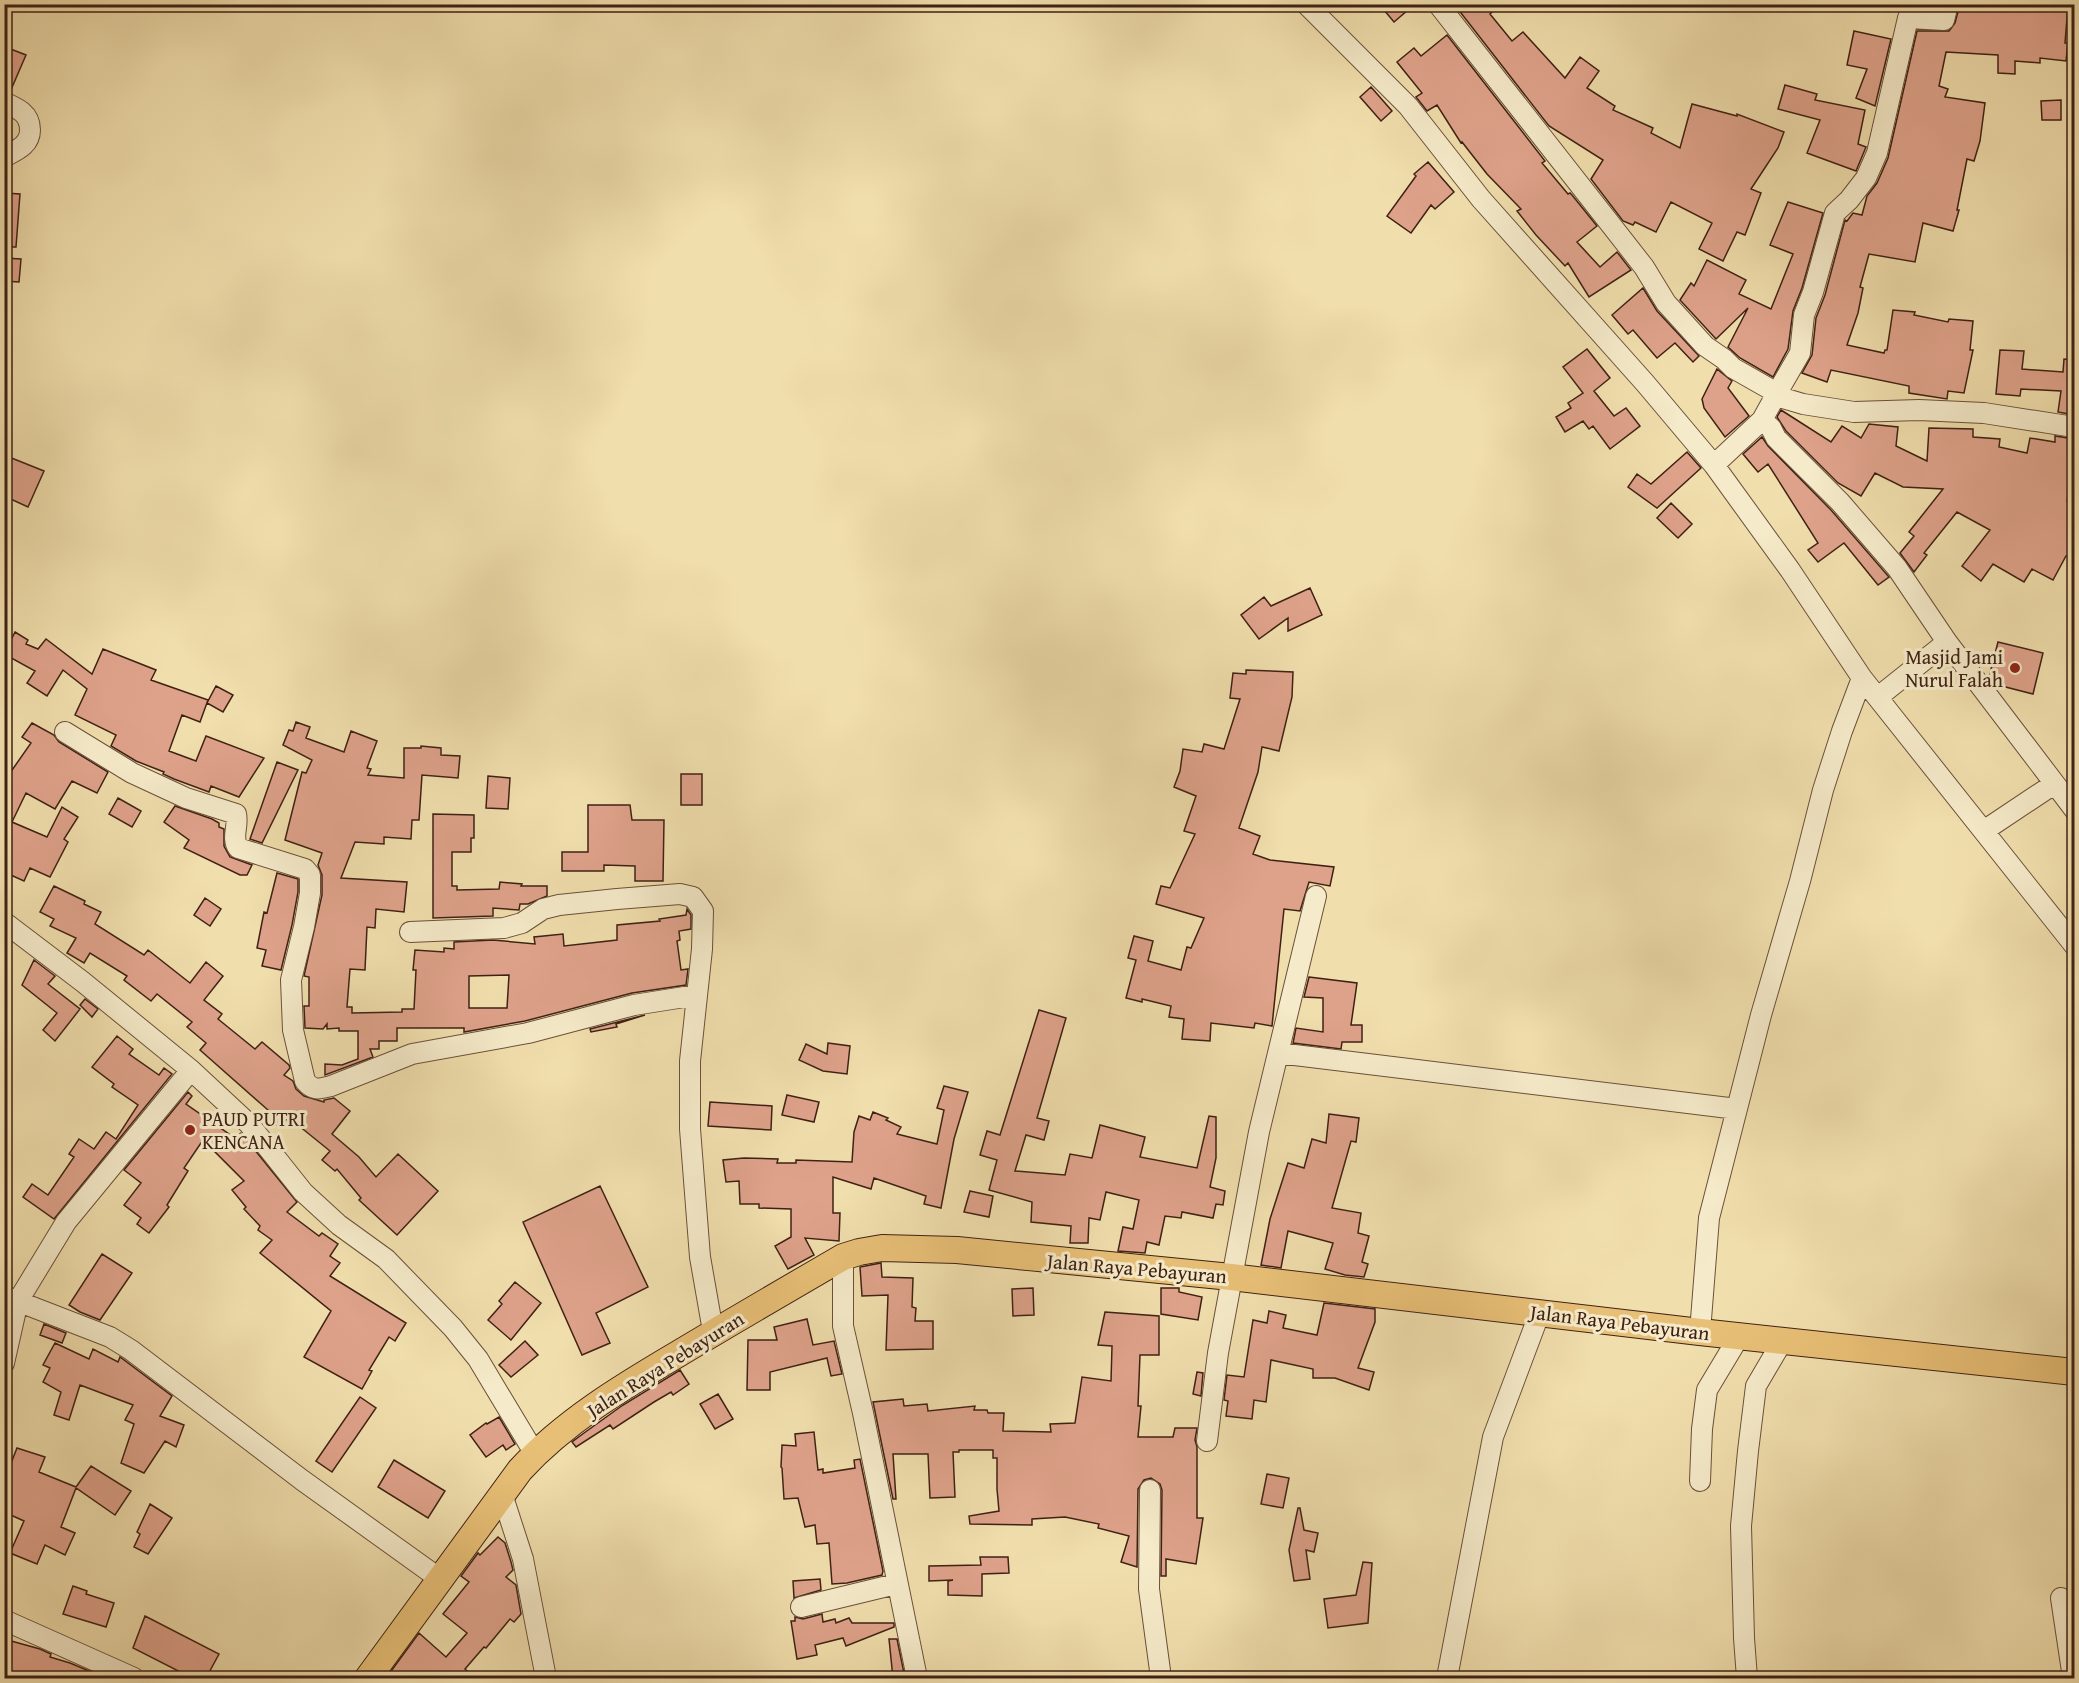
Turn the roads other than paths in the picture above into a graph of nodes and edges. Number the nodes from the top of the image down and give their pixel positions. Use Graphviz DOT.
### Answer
graph roads {
  1 [pos="1306,4"];
  2 [pos="1438,4"];
  3 [pos="1948,4"];
  4 [pos="4,102"];
  5 [pos="4,157"];
  6 [pos="1777,395"];
  7 [pos="1762,420"];
  8 [pos="2074,427"];
  9 [pos="1714,465"];
  10 [pos="1947,642"];
  11 [pos="1862,678"];
  12 [pos="1878,697"];
  13 [pos="65,732"];
  14 [pos="2054,784"];
  15 [pos="2074,809"];
  16 [pos="1985,830"];
  17 [pos="1316,896"];
  18 [pos="4,922"];
  19 [pos="410,932"];
  20 [pos="2074,945"];
  21 [pos="697,995"];
  22 [pos="1278,1053"];
  23 [pos="191,1070"];
  24 [pos="1737,1109"];
  25 [pos="843,1257"];
  26 [pos="1232,1277"];
  27 [pos="11,1299"];
  28 [pos="1540,1312"];
  29 [pos="713,1331"];
  30 [pos="1700,1332"];
  31 [pos="1740,1335"];
  32 [pos="1783,1340"];
  33 [pos="4,1363"];
  34 [pos="2074,1371"];
  35 [pos="1208,1441"];
  36 [pos="535,1454"];
  37 [pos="1700,1481"];
  38 [pos="1150,1490"];
  39 [pos="502,1494"];
  40 [pos="440,1579"];
  41 [pos="896,1584"];
  42 [pos="2061,1598"];
  43 [pos="801,1607"];
  44 [pos="4,1620"];
  45 [pos="134,1678"];
  46 [pos="368,1678"];
  47 [pos="546,1678"];
  48 [pos="916,1678"];
  49 [pos="1161,1678"];
  50 [pos="1447,1678"];
  51 [pos="1747,1678"];
  52 [pos="2073,1678"];
  1 -- 9 [label="street"];
  2 -- 6 [label="street"];
  3 -- 6 [label="street"];
  4 -- 5 [label="street"];
  6 -- 7 [label="street"];
  6 -- 8 [label="street"];
  7 -- 9 [label="street"];
  7 -- 10 [label="street"];
  9 -- 11 [label="street"];
  10 -- 12 [label="street"];
  10 -- 14 [label="street"];
  11 -- 12 [label="street"];
  11 -- 24 [label="street"];
  12 -- 16 [label="street"];
  13 -- 21 [label="street"];
  14 -- 15 [label="street"];
  14 -- 16 [label="street"];
  16 -- 20 [label="street"];
  17 -- 22 [label="street"];
  18 -- 23 [label="street"];
  19 -- 21 [label="street"];
  21 -- 29 [label="street"];
  22 -- 24 [label="street"];
  22 -- 26 [label="street"];
  23 -- 27 [label="street"];
  23 -- 36 [label="street"];
  24 -- 30 [label="street"];
  25 -- 26 [label="main road, Jalan Raya Pebayuran"];
  25 -- 29 [label="main road, Jalan Raya Pebayuran"];
  25 -- 41 [label="street"];
  26 -- 28 [label="main road, Jalan Raya Pebayuran"];
  26 -- 35 [label="street"];
  27 -- 33 [label="street"];
  27 -- 40 [label="street"];
  28 -- 30 [label="main road, Jalan Raya Pebayuran"];
  28 -- 50 [label="street"];
  29 -- 36 [label="main road, Jalan Raya Pebayuran"];
  30 -- 31 [label="main road, Jalan Raya Pebayuran"];
  31 -- 32 [label="main road, Jalan Raya Pebayuran"];
  31 -- 37 [label="street"];
  32 -- 34 [label="main road, Jalan Raya Pebayuran"];
  32 -- 51 [label="street"];
  36 -- 39 [label="main road, Jalan Raya Pebayuran"];
  38 -- 49 [label="street"];
  39 -- 40 [label="main road, Jalan Raya Pebayuran"];
  39 -- 47 [label="street"];
  40 -- 46 [label="main road, Jalan Raya Pebayuran"];
  41 -- 43 [label="street"];
  41 -- 48 [label="street"];
  42 -- 52 [label="street"];
  44 -- 45 [label="street"];
}
